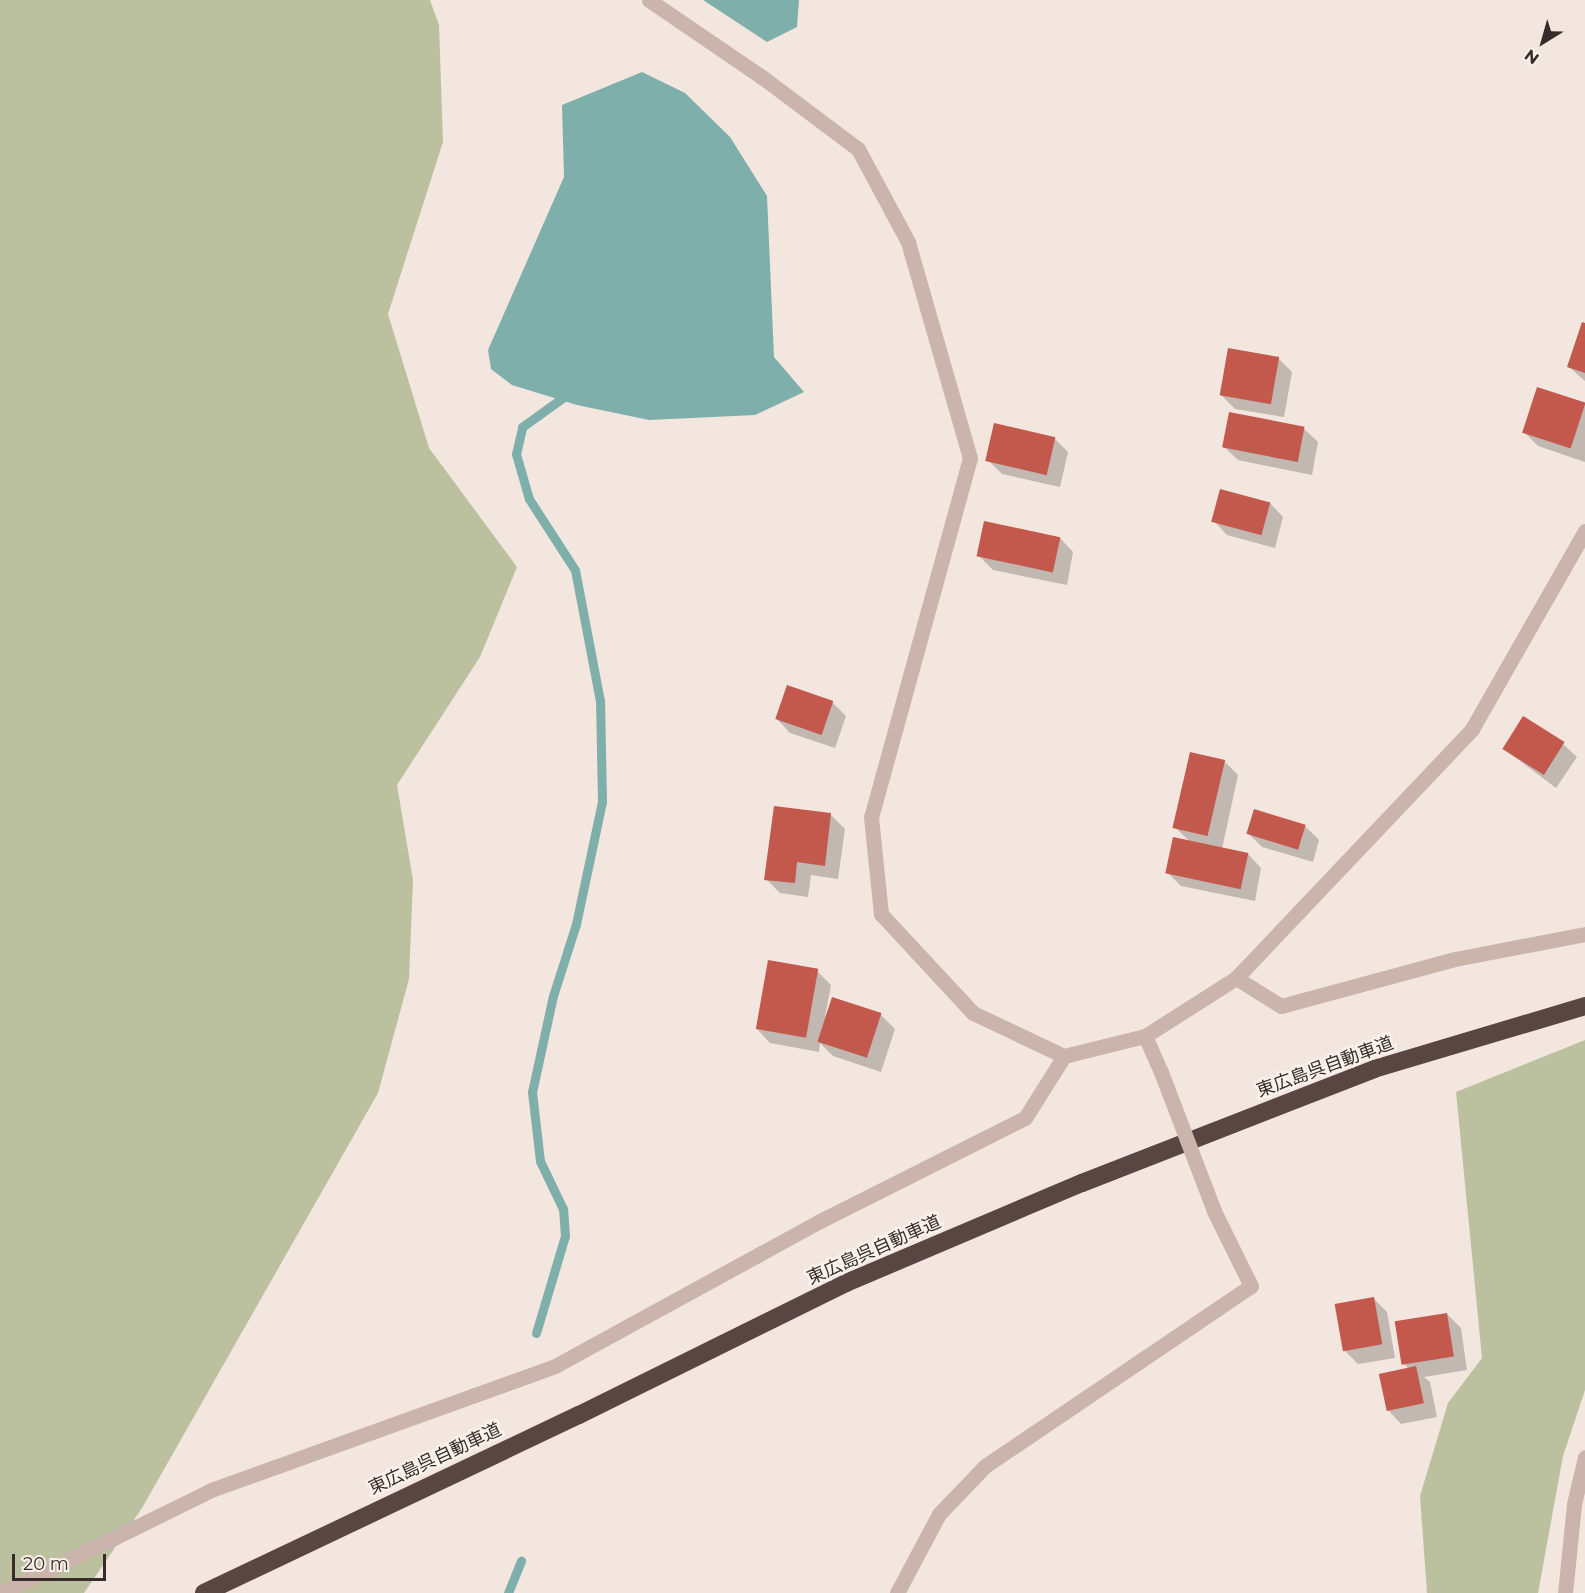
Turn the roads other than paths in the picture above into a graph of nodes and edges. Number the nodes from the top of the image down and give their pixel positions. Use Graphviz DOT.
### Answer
graph roads {
  1 [pos="649,0"];
  2 [pos="1585,531"];
  3 [pos="1585,934"];
  4 [pos="1236,978"];
  5 [pos="1585,1006"];
  6 [pos="1145,1036"];
  7 [pos="1064,1056"];
  8 [pos="1585,1457"];
  9 [pos="2,1593"];
  10 [pos="204,1593"];
  11 [pos="897,1593"];
  12 [pos="1565,1593"];
  1 -- 7 [label="street"];
  2 -- 4 [label="street"];
  3 -- 4 [label="street"];
  4 -- 6 [label="street"];
  5 -- 10 [label="highway, 東広島呉自動車道"];
  6 -- 7 [label="street"];
  6 -- 11 [label="street, bridge"];
  7 -- 9 [label="street"];
  8 -- 12 [label="street"];
}
